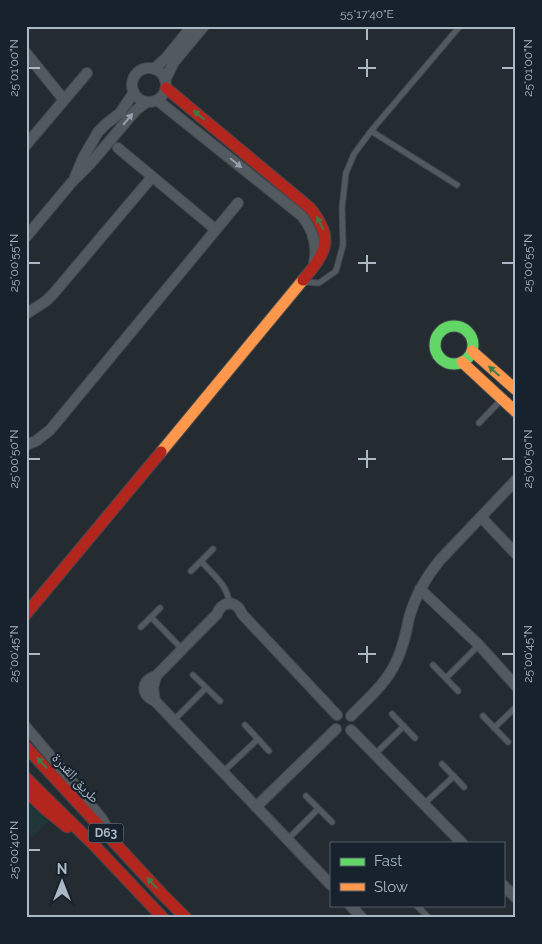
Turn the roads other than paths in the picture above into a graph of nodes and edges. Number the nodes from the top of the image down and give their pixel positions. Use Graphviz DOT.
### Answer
graph roads {
  1 [pos="192,26"];
  2 [pos="204,26"];
  3 [pos="460,26"];
  4 [pos="26,52"];
  5 [pos="154,69"];
  6 [pos="87,72"];
  7 [pos="166,84"];
  8 [pos="134,92"];
  9 [pos="64,100"];
  10 [pos="152,101"];
  11 [pos="371,131"];
  12 [pos="98,132"];
  13 [pos="109,141"];
  14 [pos="26,145"];
  15 [pos="118,148"];
  16 [pos="152,177"];
  17 [pos="72,182"];
  18 [pos="457,185"];
  19 [pos="238,203"];
  20 [pos="215,230"];
  21 [pos="26,237"];
  22 [pos="314,267"];
  23 [pos="301,282"];
  24 [pos="26,314"];
  25 [pos="472,351"];
  26 [pos="462,362"];
  27 [pos="516,390"];
  28 [pos="502,400"];
  29 [pos="516,412"];
  30 [pos="479,423"];
  31 [pos="26,446"];
  32 [pos="516,480"];
  33 [pos="480,517"];
  34 [pos="212,549"];
  35 [pos="515,550"];
  36 [pos="200,561"];
  37 [pos="191,571"];
  38 [pos="420,589"];
  39 [pos="40,598"];
  40 [pos="229,604"];
  41 [pos="26,607"];
  42 [pos="160,608"];
  43 [pos="26,614"];
  44 [pos="217,614"];
  45 [pos="242,614"];
  46 [pos="151,618"];
  47 [pos="141,627"];
  48 [pos="479,645"];
  49 [pos="182,649"];
  50 [pos="434,665"];
  51 [pos="193,676"];
  52 [pos="446,678"];
  53 [pos="516,686"];
  54 [pos="206,688"];
  55 [pos="458,691"];
  56 [pos="220,701"];
  57 [pos="516,706"];
  58 [pos="392,714"];
  59 [pos="337,715"];
  60 [pos="351,716"];
  61 [pos="483,716"];
  62 [pos="174,721"];
  63 [pos="245,725"];
  64 [pos="404,726"];
  65 [pos="26,727"];
  66 [pos="494,728"];
  67 [pos="336,729"];
  68 [pos="351,730"];
  69 [pos="415,738"];
  70 [pos="258,739"];
  71 [pos="508,742"];
  72 [pos="26,747"];
  73 [pos="269,751"];
  74 [pos="374,754"];
  75 [pos="442,764"];
  76 [pos="223,772"];
  77 [pos="454,776"];
  78 [pos="26,778"];
  79 [pos="464,786"];
  80 [pos="26,791"];
  81 [pos="306,796"];
  82 [pos="424,804"];
  83 [pos="256,807"];
  84 [pos="318,809"];
  85 [pos="332,822"];
  86 [pos="109,836"];
  87 [pos="288,840"];
  88 [pos="461,842"];
  89 [pos="94,845"];
  90 [pos="330,884"];
  91 [pos="504,886"];
  92 [pos="515,896"];
  93 [pos="351,906"];
  94 [pos="417,906"];
  95 [pos="424,913"];
  96 [pos="163,918"];
  97 [pos="186,918"];
  98 [pos="362,918"];
  99 [pos="419,918"];
  100 [pos="429,918"];
  1 -- 5 [label="street"];
  2 -- 7 [label="street"];
  3 -- 11 [label="lane"];
  4 -- 9 [label="street"];
  5 -- 7 [label="street"];
  5 -- 8 [label="street"];
  6 -- 9 [label="street"];
  7 -- 10 [label="street"];
  22 -- 7 [label="street, one-way"];
  8 -- 10 [label="street"];
  8 -- 12 [label="street"];
  9 -- 14 [label="street"];
  13 -- 10 [label="street, one-way"];
  10 -- 22 [label="street, one-way"];
  11 -- 18 [label="lane"];
  11 -- 23 [label="lane"];
  12 -- 13 [label="street"];
  12 -- 17 [label="street"];
  13 -- 17 [label="street"];
  15 -- 16 [label="street"];
  16 -- 20 [label="street"];
  16 -- 24 [label="street"];
  17 -- 21 [label="street"];
  19 -- 20 [label="street"];
  20 -- 31 [label="street"];
  22 -- 23 [label="street"];
  23 -- 39 [label="street"];
  25 -- 26 [label="street"];
  25 -- 26 [label="street"];
  27 -- 25 [label="street, one-way"];
  26 -- 28 [label="street"];
  28 -- 29 [label="street"];
  28 -- 30 [label="lane"];
  32 -- 33 [label="street"];
  33 -- 35 [label="street"];
  33 -- 38 [label="street"];
  34 -- 36 [label="lane"];
  36 -- 37 [label="lane"];
  36 -- 40 [label="lane"];
  38 -- 48 [label="street"];
  38 -- 60 [label="street"];
  39 -- 41 [label="street"];
  39 -- 43 [label="street"];
  40 -- 44 [label="street"];
  40 -- 45 [label="street"];
  42 -- 46 [label="lane"];
  44 -- 45 [label="street"];
  44 -- 49 [label="street"];
  45 -- 59 [label="street"];
  46 -- 47 [label="lane"];
  46 -- 49 [label="lane"];
  48 -- 52 [label="lane"];
  48 -- 53 [label="street"];
  49 -- 62 [label="street"];
  50 -- 52 [label="lane"];
  51 -- 54 [label="lane"];
  52 -- 55 [label="lane"];
  54 -- 56 [label="lane"];
  54 -- 62 [label="lane"];
  57 -- 66 [label="lane"];
  58 -- 64 [label="lane"];
  59 -- 60 [label="street"];
  59 -- 67 [label="street"];
  60 -- 68 [label="street"];
  61 -- 66 [label="lane"];
  62 -- 76 [label="street"];
  63 -- 70 [label="lane"];
  64 -- 69 [label="lane"];
  64 -- 74 [label="lane"];
  65 -- 86 [label="street"];
  66 -- 71 [label="lane"];
  67 -- 68 [label="street"];
  67 -- 83 [label="street"];
  68 -- 74 [label="street"];
  70 -- 73 [label="lane"];
  70 -- 76 [label="lane"];
  86 -- 72 [label="street, طريق القدرة / D63, one-way"];
  74 -- 82 [label="street"];
  75 -- 77 [label="lane"];
  76 -- 83 [label="street"];
  77 -- 79 [label="lane"];
  77 -- 82 [label="lane"];
  78 -- 89 [label="street, D63"];
  80 -- 89 [label="street"];
  81 -- 84 [label="lane"];
  82 -- 88 [label="street"];
  83 -- 87 [label="street"];
  84 -- 85 [label="lane"];
  84 -- 87 [label="lane"];
  97 -- 86 [label="street, طريق القدرة / D63, one-way"];
  87 -- 90 [label="street"];
  89 -- 96 [label="street, D63"];
  91 -- 92 [label="street"];
  93 -- 98 [label="street"];
  94 -- 95 [label="lane"];
  95 -- 99 [label="lane"];
  95 -- 100 [label="lane"];
}
